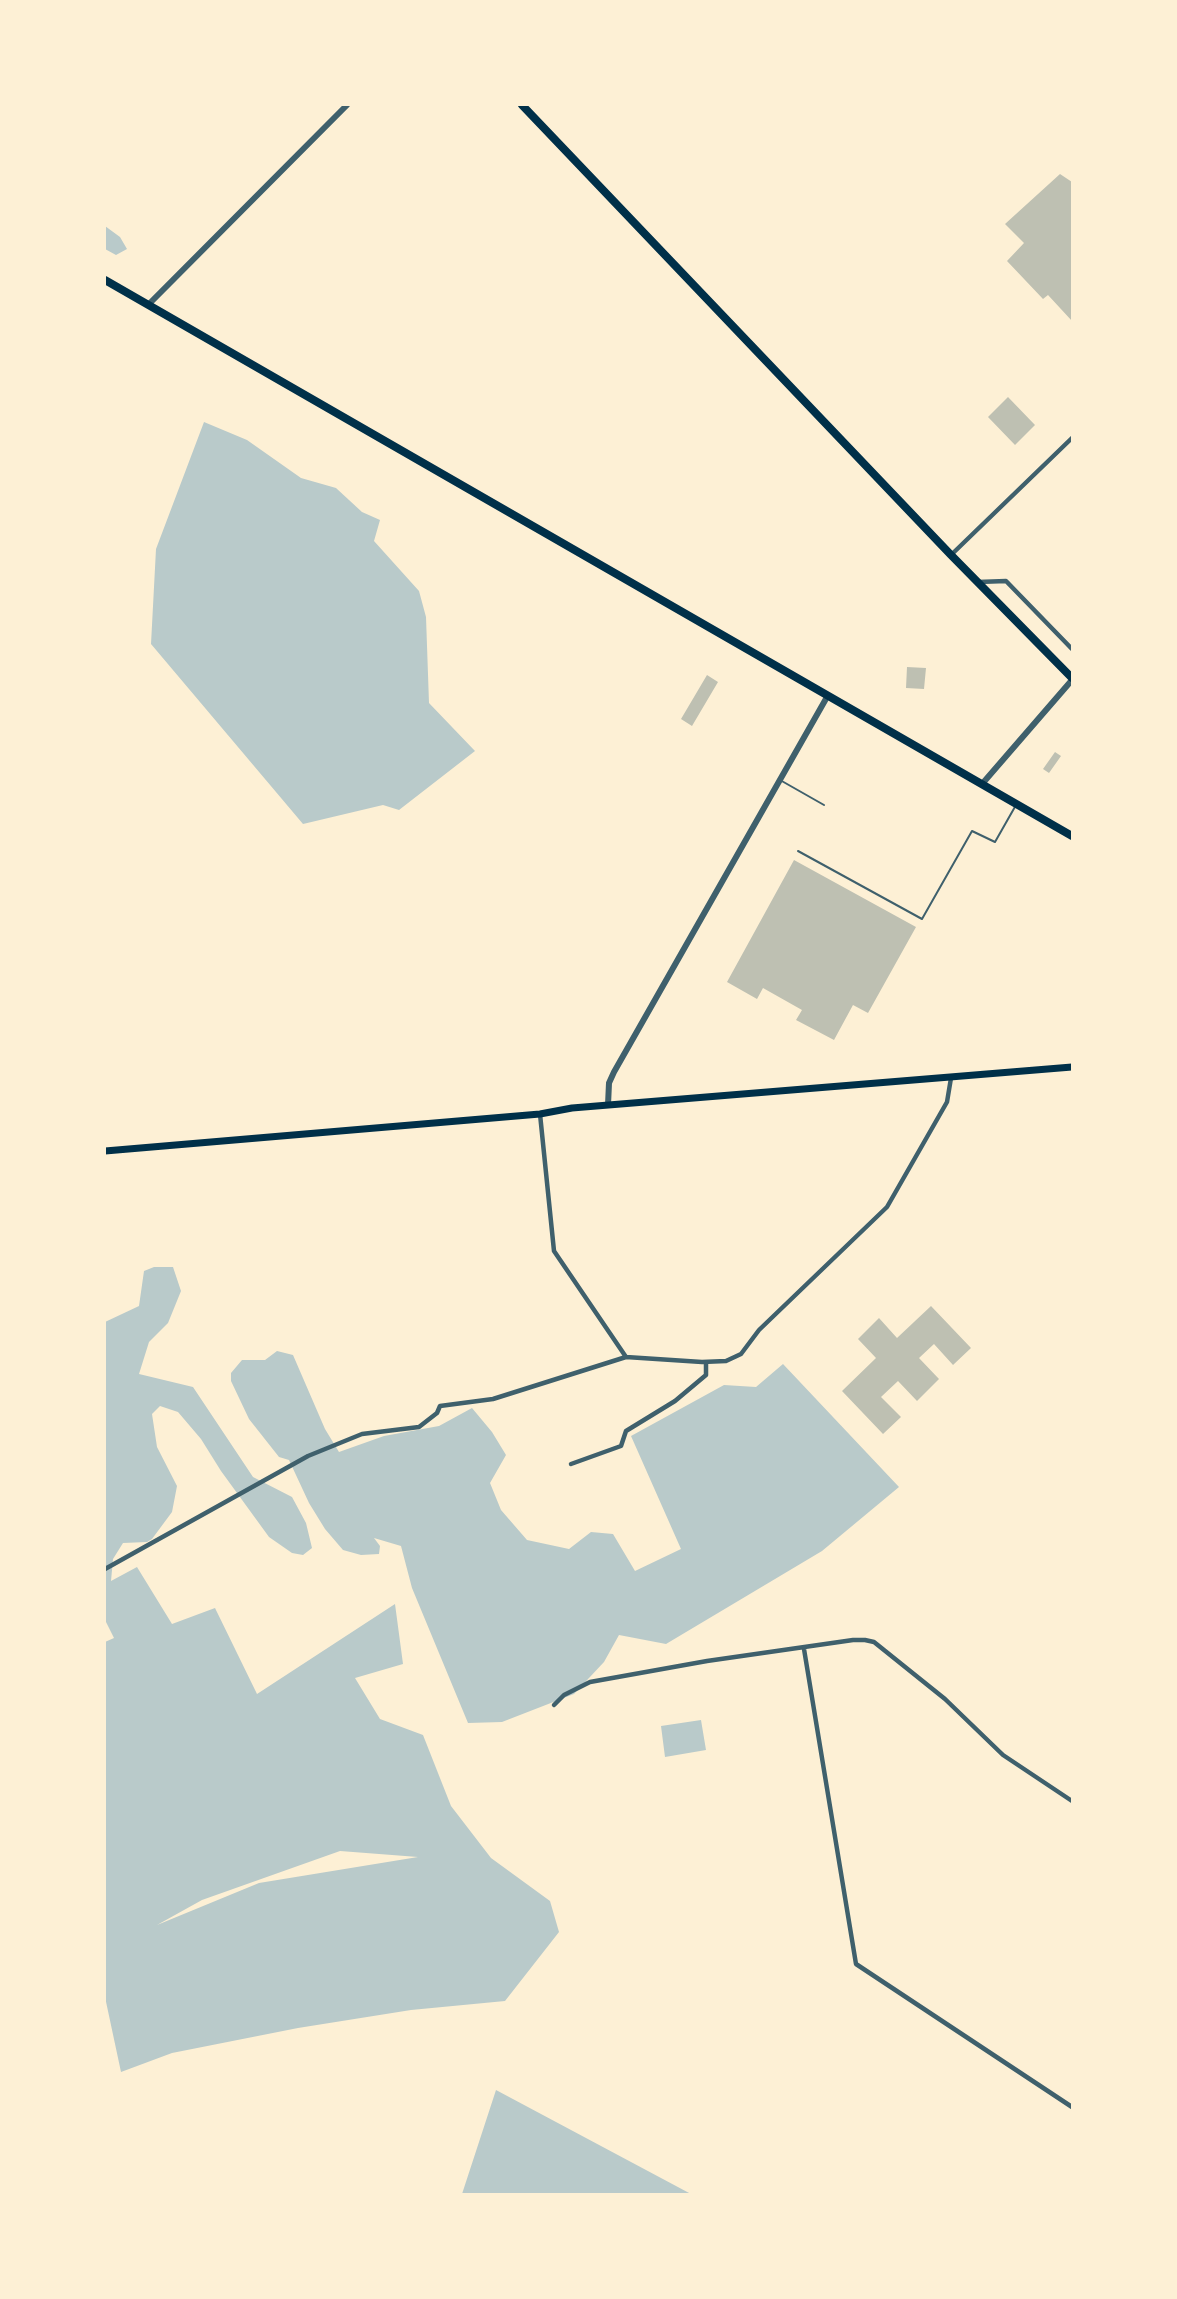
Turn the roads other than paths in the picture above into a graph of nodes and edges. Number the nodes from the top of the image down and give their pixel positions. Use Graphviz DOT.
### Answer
graph roads {
  1 [pos="347,105"];
  2 [pos="522,105"];
  3 [pos="105,280"];
  4 [pos="149,304"];
  5 [pos="1072,438"];
  6 [pos="1066,443"];
  7 [pos="1072,449"];
  8 [pos="951,555"];
  9 [pos="977,582"];
  10 [pos="1072,649"];
  11 [pos="1072,679"];
  12 [pos="827,697"];
  13 [pos="780,780"];
  14 [pos="982,784"];
  15 [pos="1016,804"];
  16 [pos="824,805"];
  17 [pos="1072,836"];
  18 [pos="798,851"];
  19 [pos="1072,1067"];
  20 [pos="951,1078"];
  21 [pos="608,1105"];
  22 [pos="540,1114"];
  23 [pos="105,1151"];
  24 [pos="626,1357"];
  25 [pos="706,1362"];
  26 [pos="571,1464"];
  27 [pos="105,1569"];
  28 [pos="804,1649"];
  29 [pos="554,1705"];
  30 [pos="1072,1802"];
  31 [pos="1072,2107"];
  1 -- 4 [label="street"];
  2 -- 8 [label="main road"];
  3 -- 4 [label="main road"];
  4 -- 12 [label="main road"];
  5 -- 6 [label="street"];
  6 -- 7 [label="lane"];
  6 -- 8 [label="street"];
  8 -- 9 [label="main road"];
  9 -- 10 [label="street"];
  9 -- 11 [label="main road"];
  11 -- 14 [label="street"];
  12 -- 13 [label="street"];
  12 -- 14 [label="main road"];
  13 -- 16 [label="lane"];
  13 -- 21 [label="street"];
  14 -- 15 [label="main road"];
  15 -- 17 [label="main road"];
  15 -- 18 [label="lane"];
  19 -- 20 [label="main road"];
  20 -- 21 [label="main road"];
  20 -- 25 [label="street"];
  21 -- 22 [label="main road"];
  22 -- 23 [label="main road"];
  22 -- 24 [label="street"];
  24 -- 25 [label="street"];
  24 -- 27 [label="street"];
  25 -- 26 [label="street"];
  28 -- 29 [label="street"];
  28 -- 30 [label="street"];
  28 -- 31 [label="street"];
}
